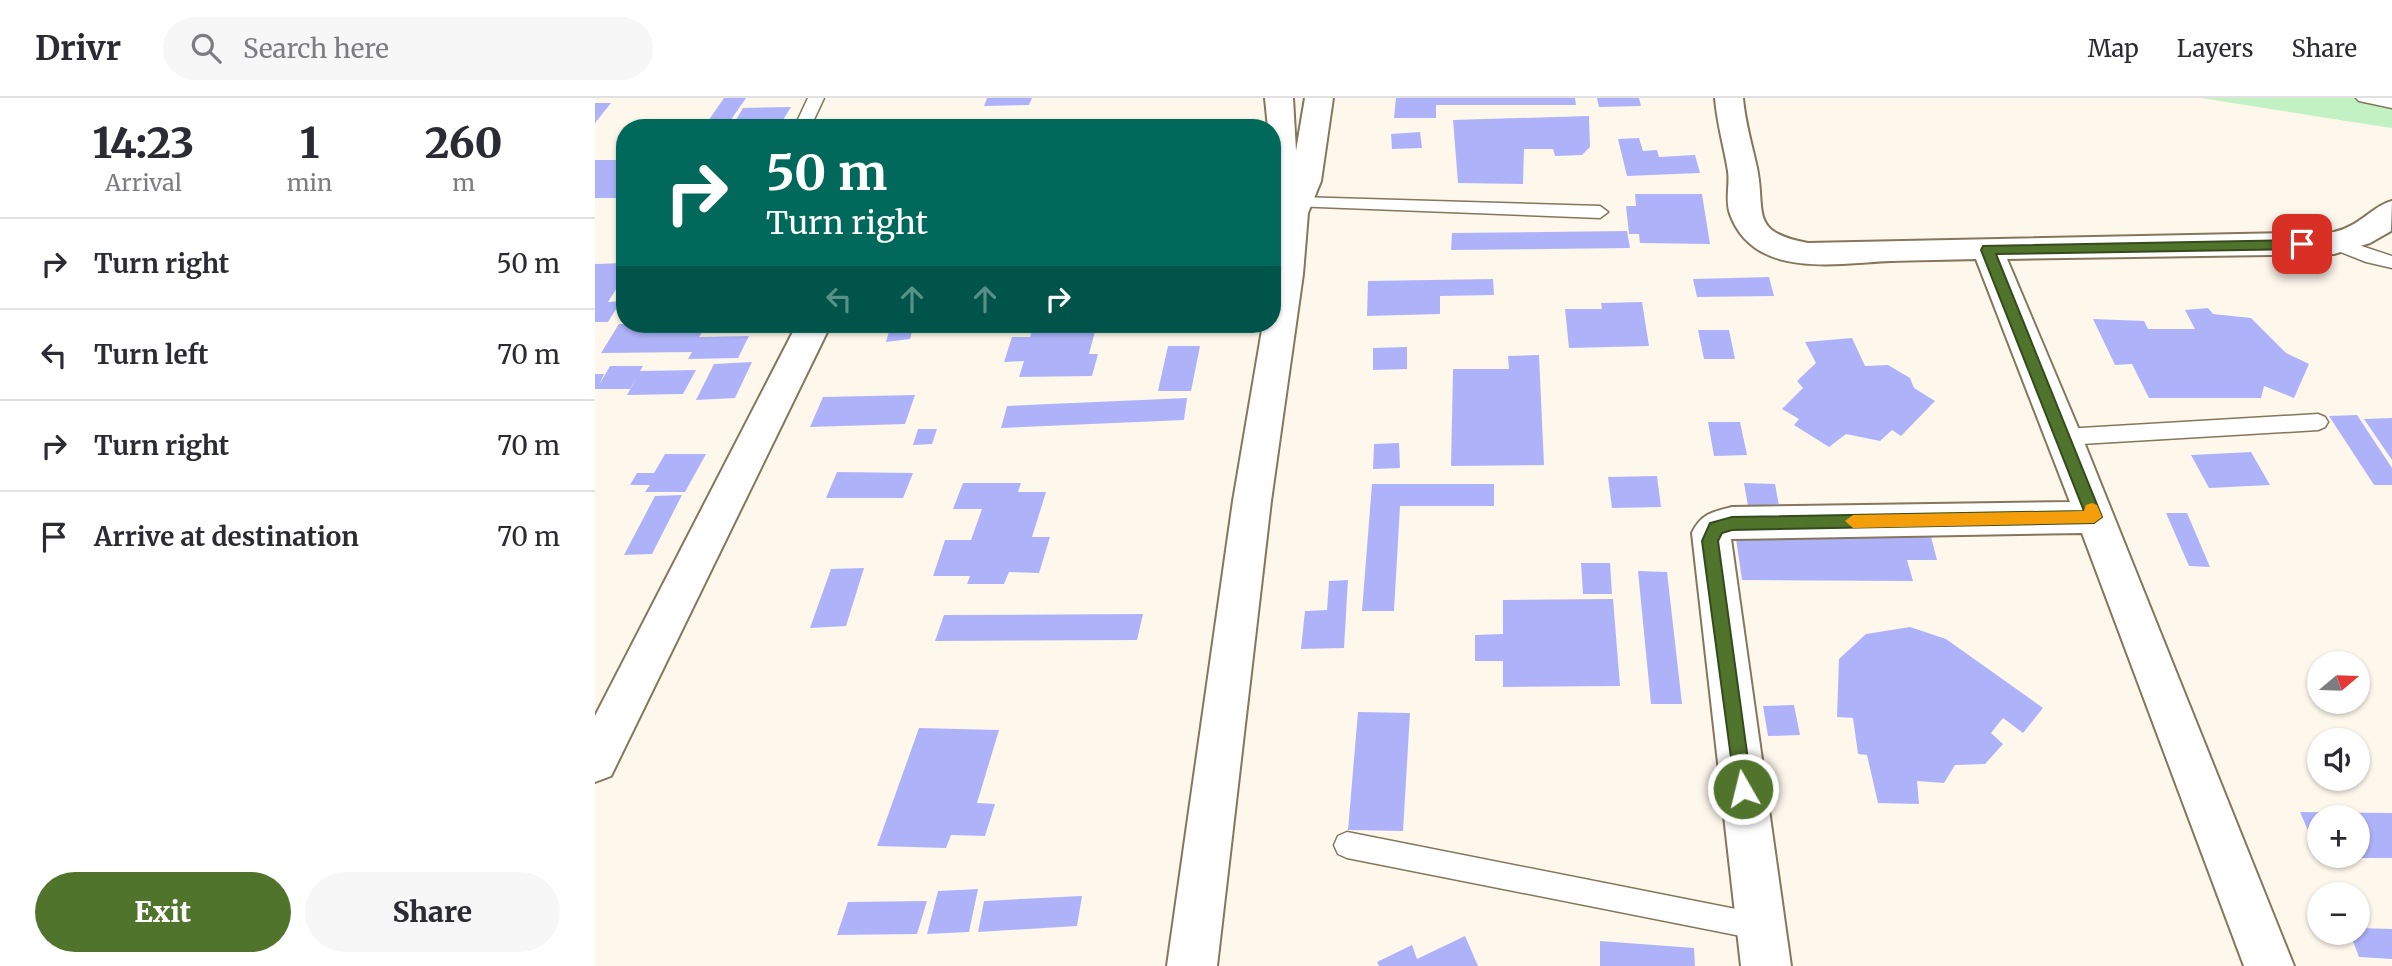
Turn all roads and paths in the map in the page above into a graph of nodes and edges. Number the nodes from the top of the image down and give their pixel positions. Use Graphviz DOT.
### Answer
graph roads {
  1 [pos="816,98"];
  2 [pos="1279,98"];
  3 [pos="1319,98"];
  4 [pos="2364,98"];
  5 [pos="1725,103"];
  6 [pos="2392,103"];
  7 [pos="806,119"];
  8 [pos="1295,208"];
  9 [pos="2392,211"];
  10 [pos="1600,212"];
  11 [pos="2334,243"];
  12 [pos="1988,250"];
  13 [pos="2392,262"];
  14 [pos="1281,270"];
  15 [pos="809,333"];
  16 [pos="1273,333"];
  17 [pos="2318,422"];
  18 [pos="2064,437"];
  19 [pos="2094,517"];
  20 [pos="595,761"];
  21 [pos="1347,845"];
  22 [pos="1764,946"];
  23 [pos="1192,966"];
  24 [pos="2269,966"];
  1 -- 7 [label="lane"];
  2 -- 8 [label="street"];
  3 -- 8 [label="street"];
  4 -- 6 [label="lane"];
  5 -- 12 [label="street"];
  8 -- 10 [label="lane"];
  8 -- 14 [label="street"];
  9 -- 11 [label="street"];
  11 -- 12 [label="street"];
  11 -- 13 [label="lane"];
  12 -- 18 [label="street"];
  15 -- 20 [label="street"];
  16 -- 23 [label="street"];
  17 -- 18 [label="lane"];
  18 -- 19 [label="street"];
  19 -- 22 [label="street"];
  19 -- 24 [label="street"];
  21 -- 22 [label="lane"];
}
